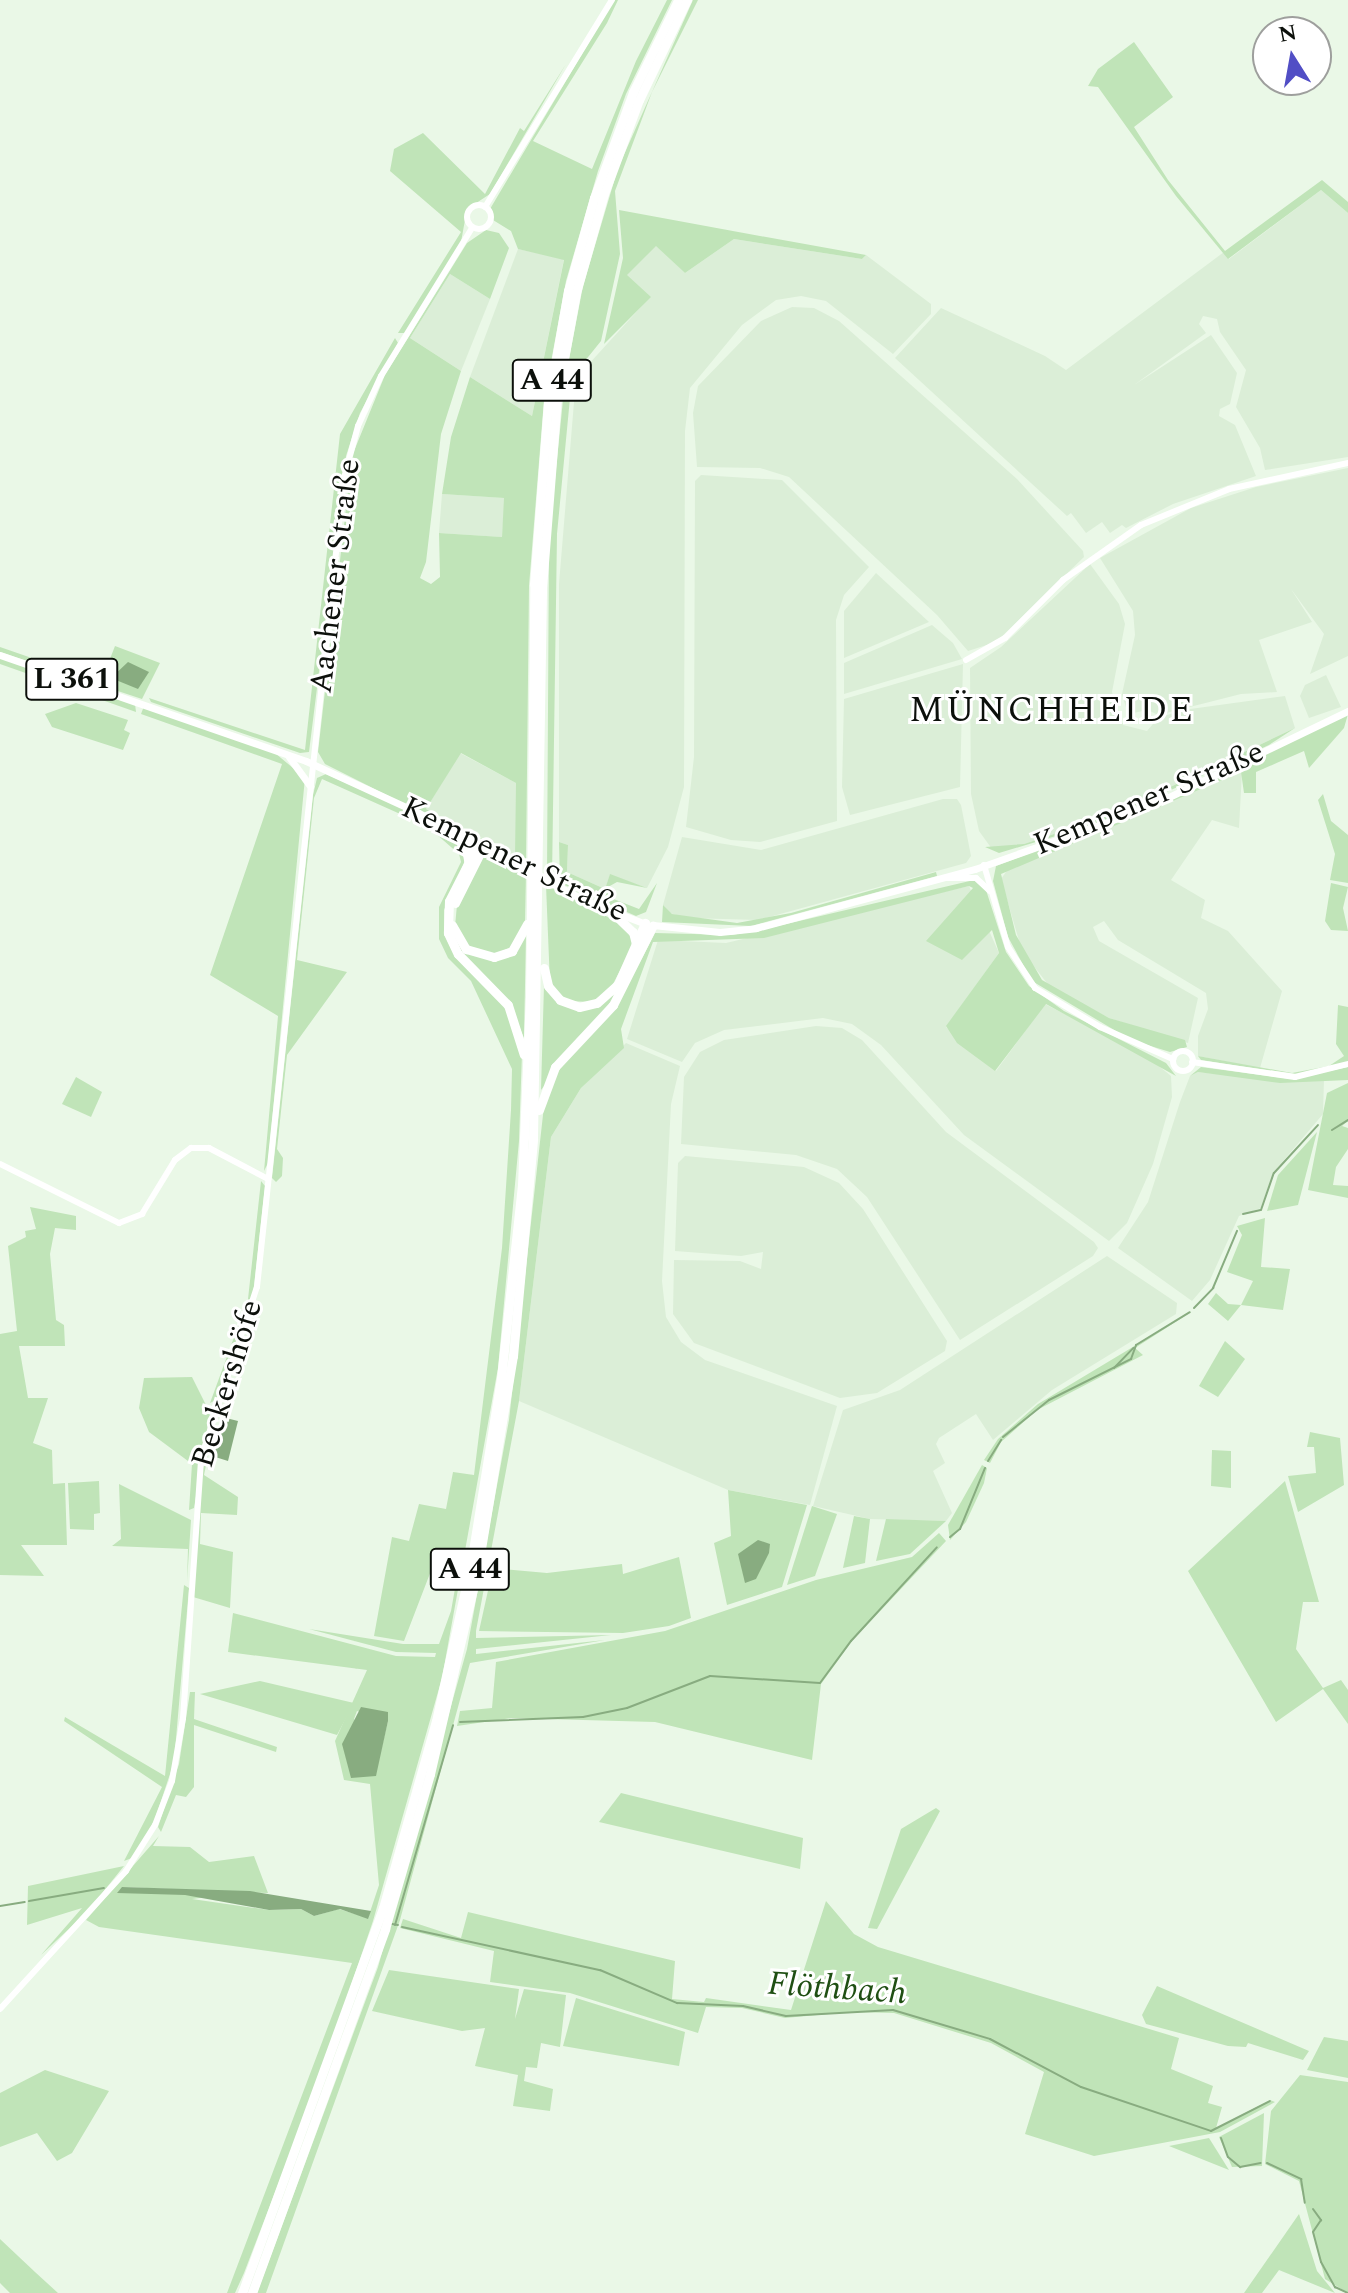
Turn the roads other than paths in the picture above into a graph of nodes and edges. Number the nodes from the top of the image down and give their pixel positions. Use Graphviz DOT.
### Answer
graph roads {
  1 [pos="612,0"];
  2 [pos="678,0"];
  3 [pos="687,0"];
  4 [pos="485,207"];
  5 [pos="472,228"];
  6 [pos="1348,463"];
  7 [pos="0,655"];
  8 [pos="966,660"];
  9 [pos="1348,711"];
  10 [pos="281,751"];
  11 [pos="313,763"];
  12 [pos="310,786"];
  13 [pos="441,824"];
  14 [pos="481,845"];
  15 [pos="536,854"];
  16 [pos="467,864"];
  17 [pos="984,865"];
  18 [pos="939,879"];
  19 [pos="993,895"];
  20 [pos="536,896"];
  21 [pos="612,912"];
  22 [pos="540,917"];
  23 [pos="649,924"];
  24 [pos="636,944"];
  25 [pos="1173,1059"];
  26 [pos="1192,1062"];
  27 [pos="1348,1064"];
  28 [pos="526,1112"];
  29 [pos="533,1139"];
  30 [pos="0,1164"];
  31 [pos="268,1179"];
  32 [pos="387,1909"];
  33 [pos="381,1928"];
  34 [pos="0,2009"];
  35 [pos="242,2293"];
  36 [pos="252,2293"];
  1 -- 4 [label="street, Aachener Straße"];
  2 -- 15 [label="highway, A 44"];
  3 -- 15 [label="highway, A 44"];
  4 -- 5 [label="street, Aachener Straße"];
  4 -- 5 [label="street, Aachener Straße"];
  5 -- 11 [label="street, Aachener Straße"];
  6 -- 8 [label="street"];
  7 -- 10 [label="main road, Kempener Straße / L 361"];
  9 -- 17 [label="main road, Kempener Straße"];
  10 -- 11 [label="main road, Kempener Straße / L 361"];
  10 -- 12 [label="main road, L 361"];
  11 -- 12 [label="street, Beckershöfe"];
  11 -- 13 [label="main road, Kempener Straße"];
  12 -- 31 [label="street, Beckershöfe"];
  13 -- 14 [label="main road, Kempener Straße"];
  13 -- 16 [label="highway"];
  14 -- 16 [label="highway"];
  14 -- 20 [label="highway"];
  14 -- 21 [label="main road, Kempener Straße"];
  15 -- 20 [label="highway, A 44"];
  16 -- 28 [label="highway"];
  17 -- 18 [label="main road, Kempener Straße"];
  17 -- 19 [label="street"];
  18 -- 19 [label="street"];
  18 -- 23 [label="main road, Kempener Straße"];
  19 -- 25 [label="street"];
  20 -- 22 [label="highway, A 44"];
  20 -- 28 [label="highway, A 44"];
  21 -- 23 [label="main road, Kempener Straße"];
  21 -- 24 [label="highway"];
  22 -- 24 [label="highway"];
  22 -- 29 [label="highway, A 44"];
  23 -- 24 [label="highway"];
  23 -- 29 [label="highway"];
  25 -- 26 [label="street"];
  25 -- 26 [label="street"];
  26 -- 27 [label="street"];
  28 -- 32 [label="highway, A 44"];
  29 -- 32 [label="highway, A 44"];
  30 -- 31 [label="street"];
  31 -- 34 [label="street, Beckershöfe"];
  32 -- 33 [label="highway, A 44"];
  33 -- 35 [label="highway, A 44"];
  33 -- 36 [label="highway, A 44"];
}
